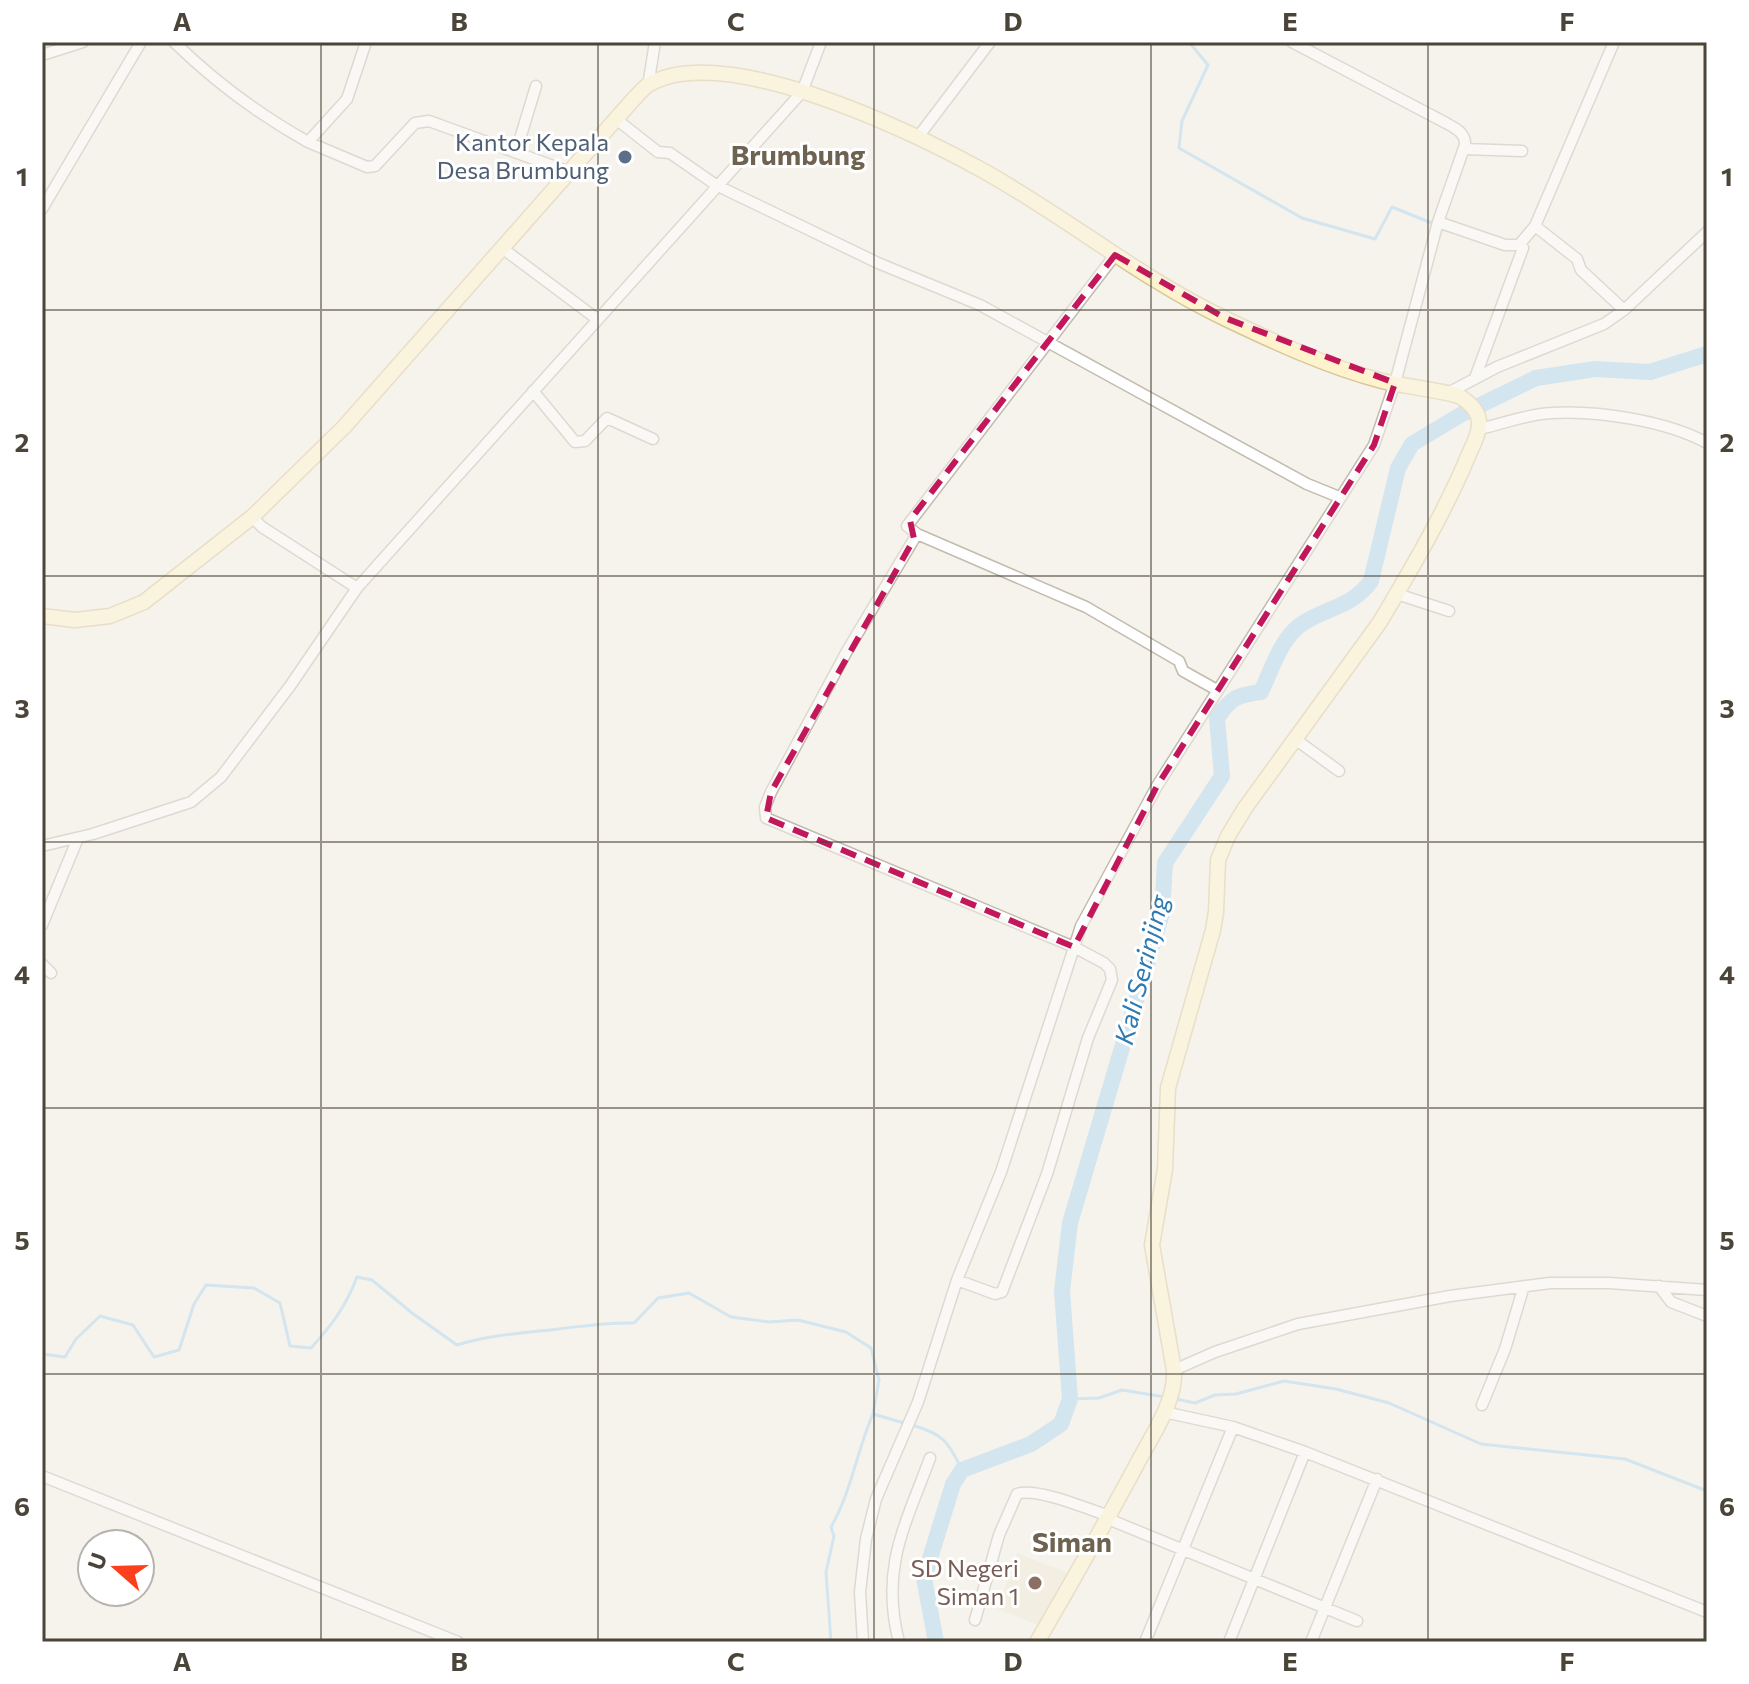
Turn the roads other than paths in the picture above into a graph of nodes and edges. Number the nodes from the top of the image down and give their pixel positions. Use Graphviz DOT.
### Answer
graph roads {
  1 [pos="83,42"];
  2 [pos="141,42"];
  3 [pos="174,42"];
  4 [pos="366,42"];
  5 [pos="655,42"];
  6 [pos="821,42"];
  7 [pos="990,42"];
  8 [pos="1292,42"];
  9 [pos="1614,42"];
  10 [pos="42,55"];
  11 [pos="536,86"];
  12 [pos="648,86"];
  13 [pos="802,92"];
  14 [pos="616,119"];
  15 [pos="918,137"];
  16 [pos="308,142"];
  17 [pos="1464,149"];
  18 [pos="1522,151"];
  19 [pos="516,152"];
  20 [pos="570,172"];
  21 [pos="716,185"];
  22 [pos="42,209"];
  23 [pos="1437,224"];
  24 [pos="1536,227"];
  25 [pos="1707,232"];
  26 [pos="1520,245"];
  27 [pos="502,248"];
  28 [pos="1115,255"];
  29 [pos="1624,310"];
  30 [pos="597,319"];
  31 [pos="1047,344"];
  32 [pos="1475,378"];
  33 [pos="1395,383"];
  34 [pos="533,391"];
  35 [pos="1448,393"];
  36 [pos="1475,415"];
  37 [pos="653,439"];
  38 [pos="1707,443"];
  39 [pos="1339,497"];
  40 [pos="252,517"];
  41 [pos="917,534"];
  42 [pos="357,588"];
  43 [pos="1397,594"];
  44 [pos="1449,611"];
  45 [pos="42,616"];
  46 [pos="1217,690"];
  47 [pos="1295,739"];
  48 [pos="1339,771"];
  49 [pos="78,838"];
  50 [pos="42,846"];
  51 [pos="42,925"];
  52 [pos="1074,947"];
  53 [pos="42,964"];
  54 [pos="51,973"];
  55 [pos="957,1280"];
  56 [pos="1524,1286"];
  57 [pos="1659,1286"];
  58 [pos="1707,1290"];
  59 [pos="1707,1316"];
  60 [pos="1174,1370"];
  61 [pos="1167,1403"];
  62 [pos="1482,1405"];
  63 [pos="1233,1427"];
  64 [pos="1305,1452"];
  65 [pos="930,1458"];
  66 [pos="42,1476"];
  67 [pos="1377,1479"];
  68 [pos="1109,1517"];
  69 [pos="1183,1550"];
  70 [pos="1255,1579"];
  71 [pos="1325,1609"];
  72 [pos="1707,1612"];
  73 [pos="975,1620"];
  74 [pos="1357,1621"];
  75 [pos="458,1642"];
  76 [pos="863,1642"];
  77 [pos="899,1642"];
  78 [pos="1037,1642"];
  79 [pos="1145,1642"];
  80 [pos="1229,1642"];
  81 [pos="1311,1642"];
  1 -- 10 [label="street"];
  2 -- 22 [label="street"];
  3 -- 16 [label="street"];
  4 -- 16 [label="street"];
  5 -- 12 [label="street"];
  6 -- 13 [label="street"];
  7 -- 15 [label="street"];
  8 -- 17 [label="street"];
  9 -- 24 [label="street"];
  11 -- 19 [label="street"];
  12 -- 13 [label="street"];
  12 -- 14 [label="street"];
  13 -- 15 [label="street"];
  13 -- 21 [label="street"];
  14 -- 20 [label="street"];
  14 -- 21 [label="street"];
  15 -- 28 [label="street"];
  16 -- 19 [label="street"];
  17 -- 18 [label="street"];
  17 -- 23 [label="street"];
  19 -- 20 [label="street"];
  20 -- 27 [label="street"];
  21 -- 30 [label="street"];
  21 -- 31 [label="street"];
  23 -- 26 [label="street"];
  23 -- 33 [label="street"];
  24 -- 26 [label="street"];
  24 -- 29 [label="street"];
  25 -- 29 [label="street"];
  26 -- 32 [label="street"];
  27 -- 30 [label="street"];
  27 -- 40 [label="street"];
  28 -- 31 [label="street"];
  28 -- 33 [label="street"];
  29 -- 32 [label="street"];
  30 -- 34 [label="street"];
  31 -- 39 [label="street"];
  31 -- 41 [label="street"];
  32 -- 35 [label="street"];
  33 -- 35 [label="street"];
  33 -- 39 [label="street"];
  34 -- 37 [label="street"];
  34 -- 42 [label="street"];
  35 -- 36 [label="street"];
  36 -- 38 [label="street"];
  36 -- 43 [label="street"];
  39 -- 46 [label="street"];
  40 -- 42 [label="street"];
  40 -- 45 [label="street"];
  41 -- 46 [label="street"];
  41 -- 52 [label="street"];
  42 -- 49 [label="street"];
  43 -- 44 [label="street"];
  43 -- 47 [label="street"];
  46 -- 52 [label="street"];
  47 -- 48 [label="street"];
  47 -- 60 [label="street"];
  49 -- 50 [label="street"];
  49 -- 51 [label="street"];
  52 -- 55 [label="street"];
  52 -- 55 [label="street"];
  53 -- 54 [label="street"];
  55 -- 76 [label="street"];
  56 -- 57 [label="street"];
  56 -- 60 [label="street"];
  56 -- 62 [label="street"];
  57 -- 58 [label="street"];
  57 -- 59 [label="street"];
  60 -- 61 [label="street"];
  61 -- 63 [label="street"];
  61 -- 68 [label="street"];
  63 -- 64 [label="street"];
  63 -- 69 [label="street"];
  64 -- 67 [label="street"];
  64 -- 70 [label="street"];
  65 -- 77 [label="street"];
  66 -- 75 [label="street"];
  67 -- 71 [label="street"];
  67 -- 72 [label="street"];
  68 -- 69 [label="street"];
  68 -- 73 [label="street"];
  68 -- 78 [label="street"];
  69 -- 70 [label="street"];
  69 -- 79 [label="street"];
  70 -- 71 [label="street"];
  70 -- 80 [label="street"];
  71 -- 74 [label="street"];
  71 -- 81 [label="street"];
}
